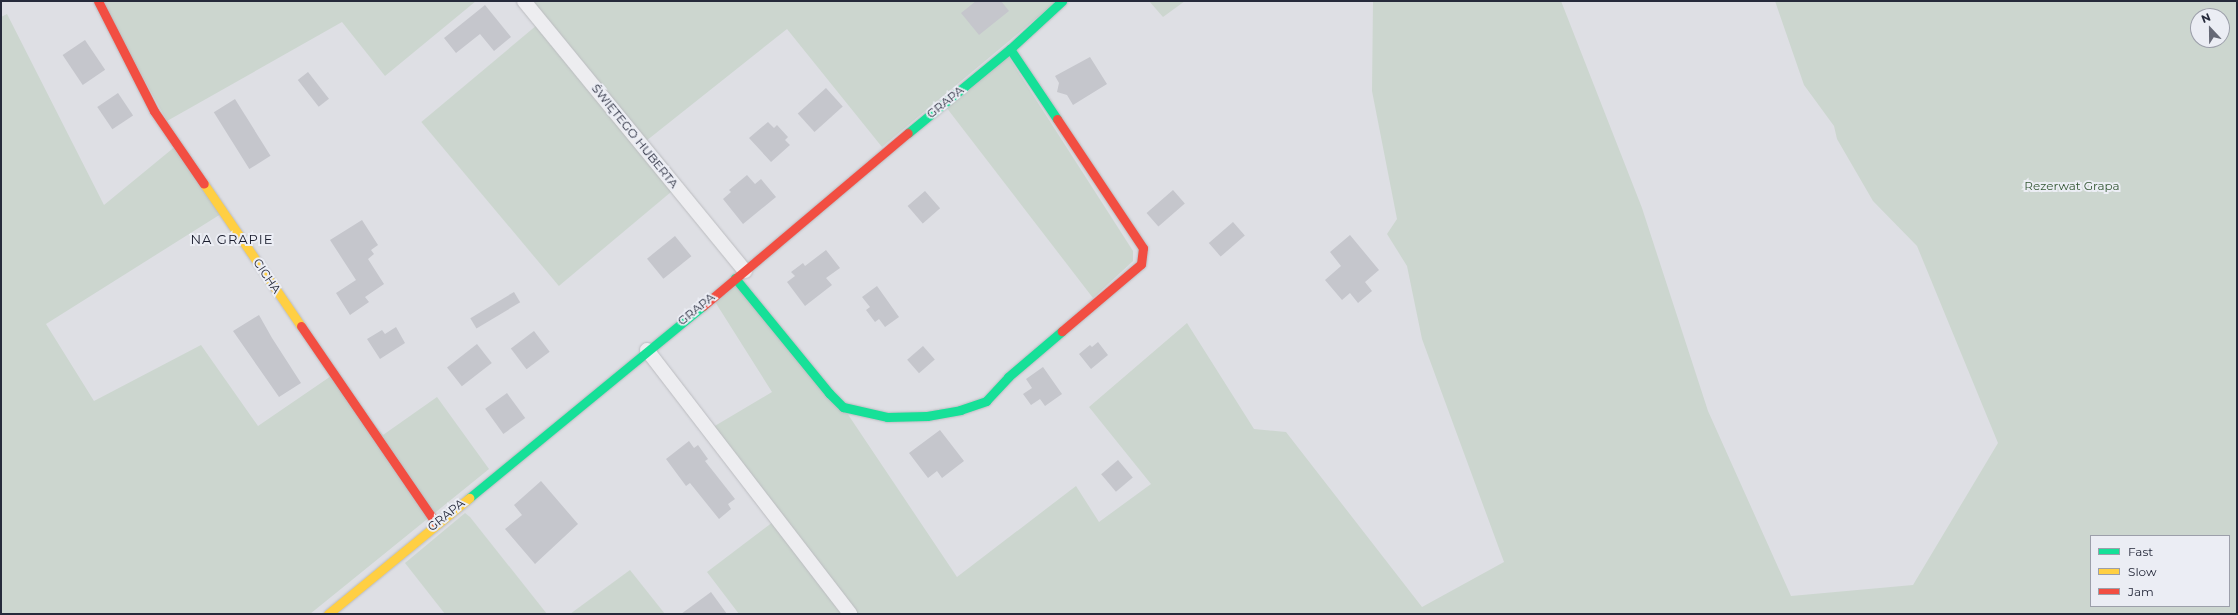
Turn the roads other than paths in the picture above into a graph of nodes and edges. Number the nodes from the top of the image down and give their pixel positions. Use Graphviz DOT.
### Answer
graph roads {
  1 [pos="98,1"];
  2 [pos="524,1"];
  3 [pos="1062,1"];
  4 [pos="1010,49"];
  5 [pos="740,274"];
  6 [pos="647,350"];
  7 [pos="436,523"];
  8 [pos="328,614"];
  9 [pos="850,614"];
  1 -- 7 [label="street, CICHA"];
  2 -- 5 [label="street, ŚWIĘTEGO HUBERTA"];
  3 -- 4 [label="street, GRAPA"];
  4 -- 5 [label="street, GRAPA"];
  4 -- 5 [label="street"];
  5 -- 6 [label="street, GRAPA"];
  6 -- 7 [label="street, GRAPA"];
  6 -- 9 [label="street"];
  7 -- 8 [label="street, GRAPA"];
}
